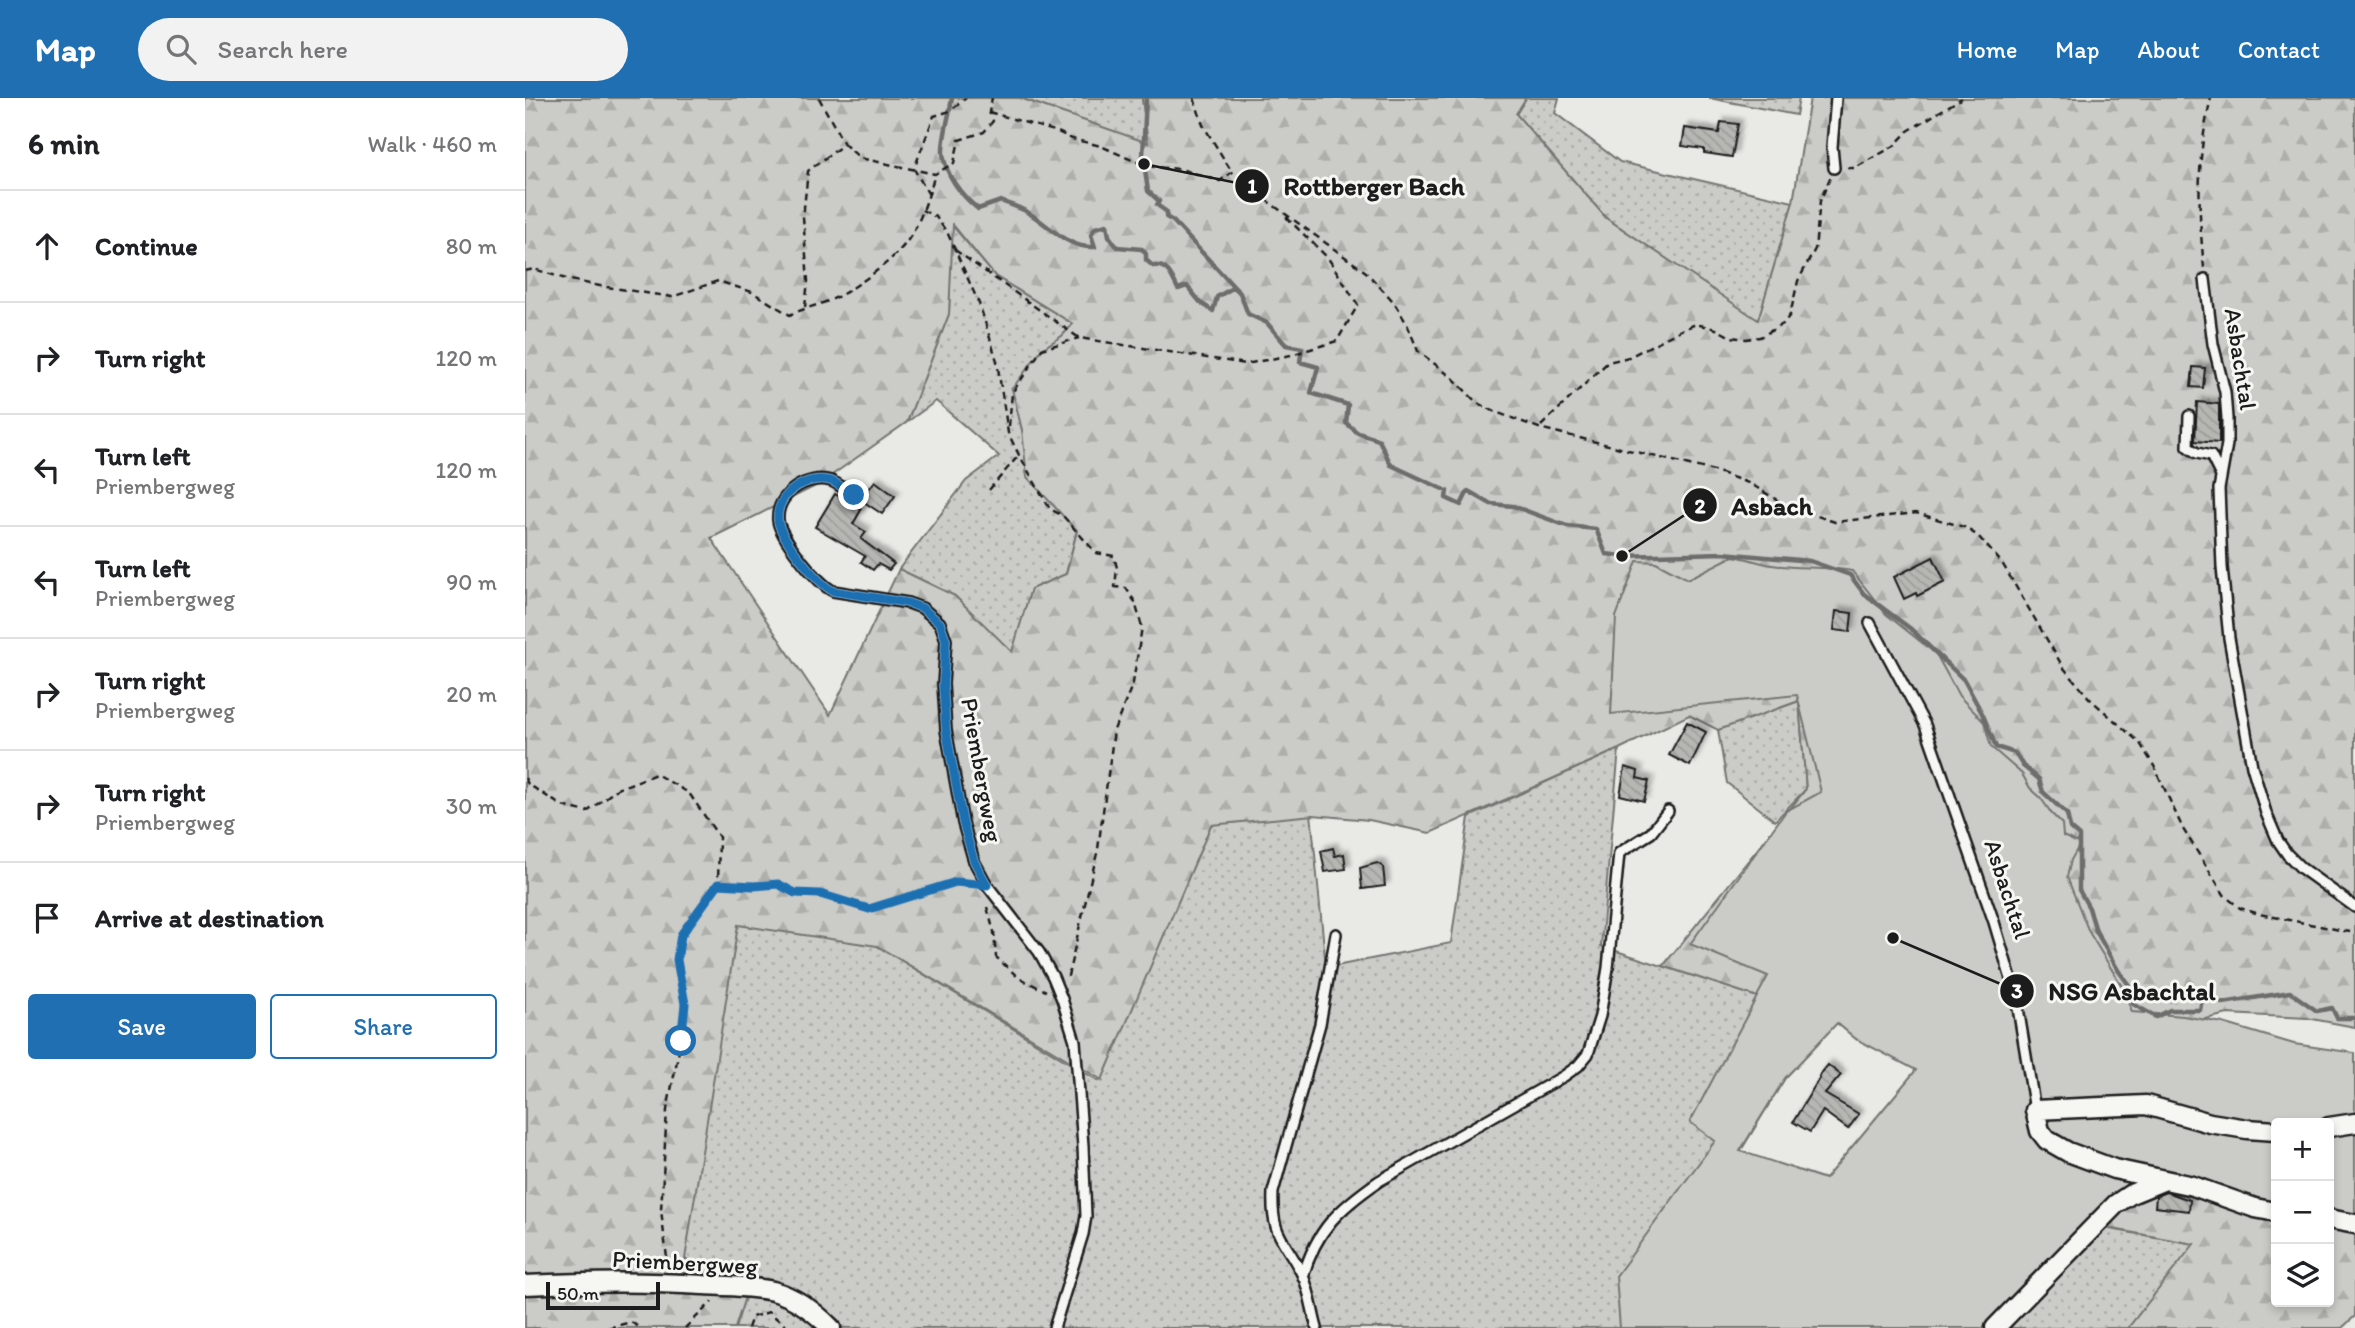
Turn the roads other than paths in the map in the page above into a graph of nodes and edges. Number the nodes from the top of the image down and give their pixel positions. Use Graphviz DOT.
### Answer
graph roads {
  1 [pos="1836,98"];
  2 [pos="1834,168"];
  3 [pos="2205,279"];
  4 [pos="2189,416"];
  5 [pos="2221,476"];
  6 [pos="854,495"];
  7 [pos="1870,623"];
  8 [pos="1668,811"];
  9 [pos="2355,907"];
  10 [pos="1336,934"];
  11 [pos="2035,1110"];
  12 [pos="2355,1123"];
  13 [pos="2334,1126"];
  14 [pos="2271,1131"];
  15 [pos="2165,1180"];
  16 [pos="2271,1211"];
  17 [pos="2334,1220"];
  18 [pos="2355,1224"];
  19 [pos="1303,1277"];
  20 [pos="525,1285"];
  21 [pos="831,1328"];
  22 [pos="1054,1328"];
  23 [pos="1317,1328"];
  24 [pos="1995,1328"];
  1 -- 2 [label="lane"];
  3 -- 5 [label="lane, Asbachtal"];
  4 -- 5 [label="lane"];
  5 -- 9 [label="lane, Asbachtal"];
  6 -- 22 [label="lane, Priembergweg"];
  7 -- 11 [label="lane, Asbachtal"];
  8 -- 19 [label="lane"];
  10 -- 19 [label="lane"];
  11 -- 14 [label="street"];
  11 -- 15 [label="street"];
  12 -- 13 [label="street"];
  15 -- 16 [label="street"];
  15 -- 24 [label="street"];
  17 -- 18 [label="street"];
  19 -- 23 [label="lane"];
  20 -- 21 [label="street, Priembergweg"];
}
